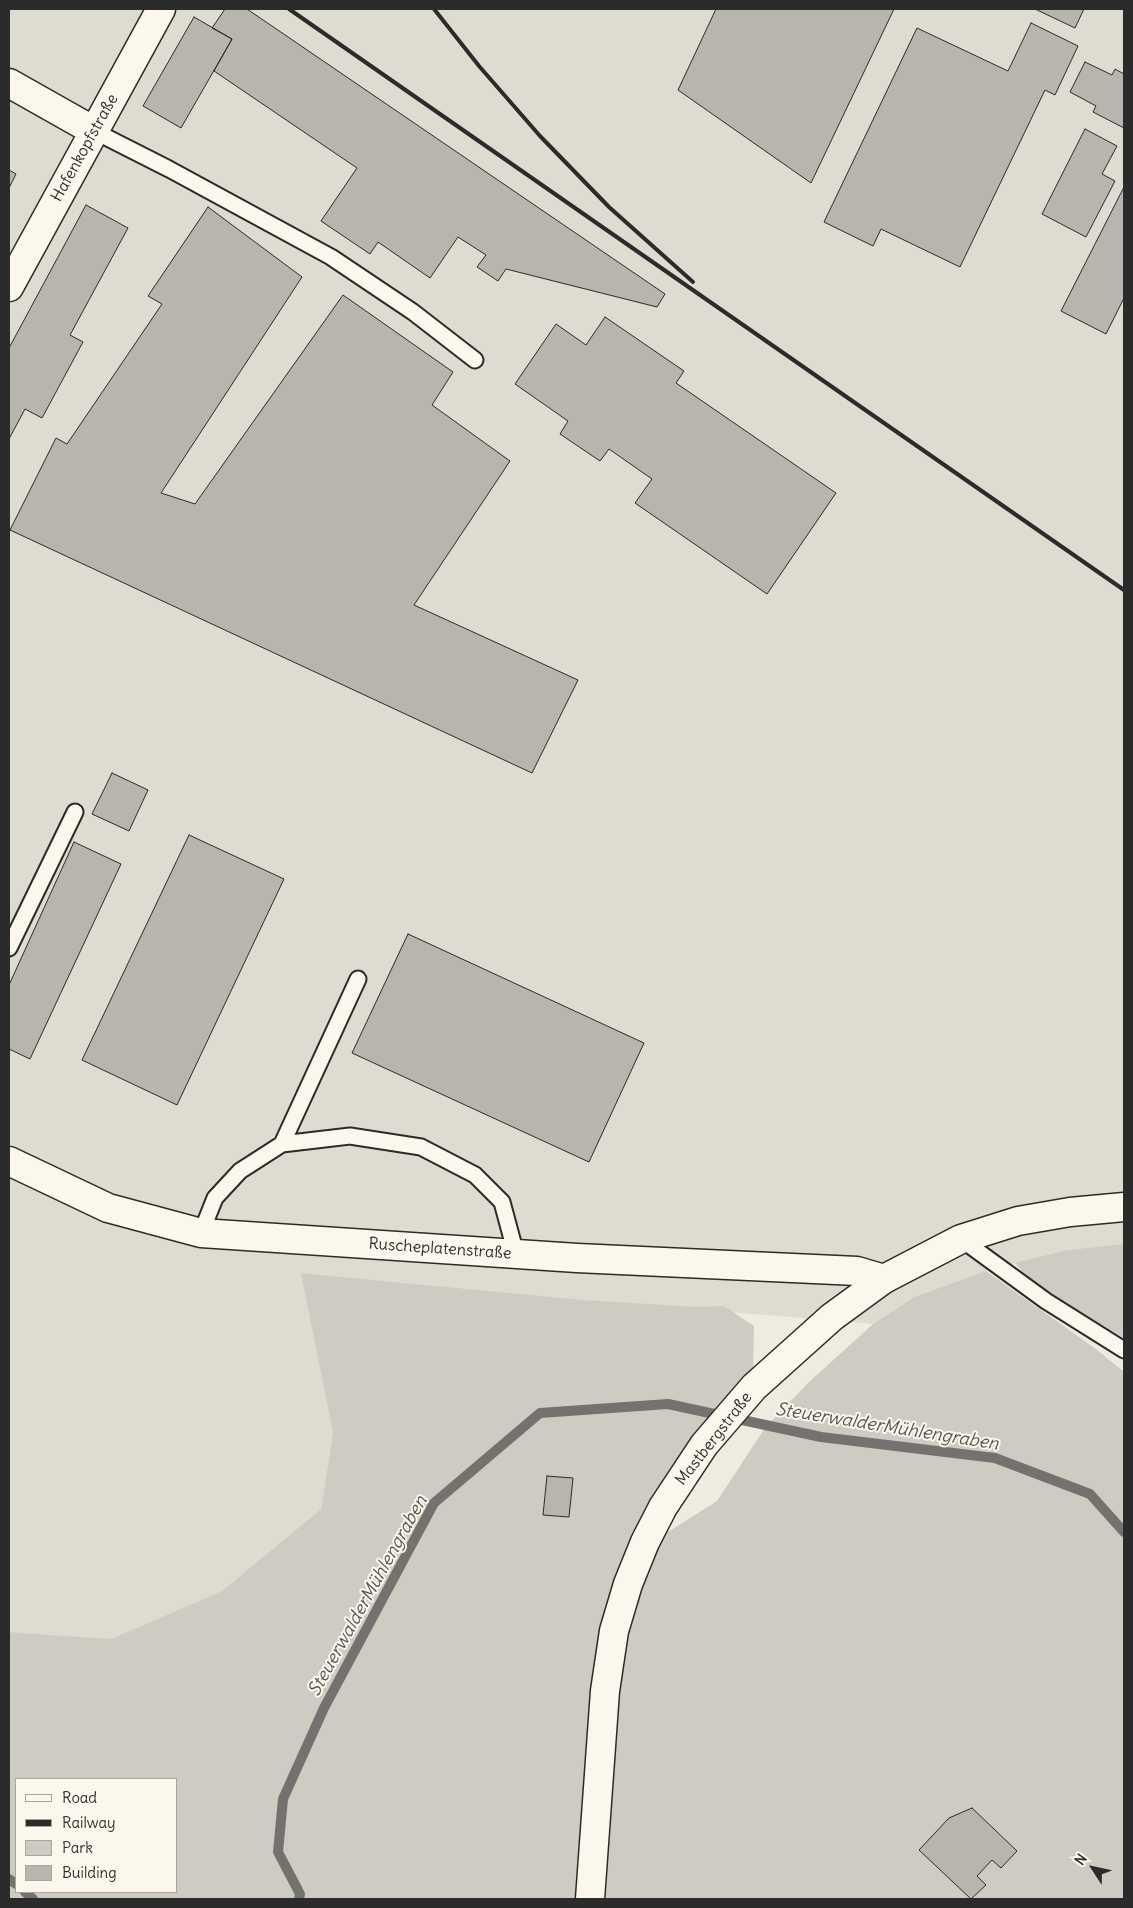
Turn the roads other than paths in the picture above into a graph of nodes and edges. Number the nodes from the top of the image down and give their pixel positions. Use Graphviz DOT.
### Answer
graph roads {
  1 [pos="161,9"];
  2 [pos="9,83"];
  3 [pos="94,131"];
  4 [pos="9,287"];
  5 [pos="475,360"];
  6 [pos="75,812"];
  7 [pos="9,948"];
  8 [pos="358,978"];
  9 [pos="282,1144"];
  10 [pos="9,1161"];
  11 [pos="1124,1207"];
  12 [pos="201,1233"];
  13 [pos="961,1239"];
  14 [pos="516,1254"];
  15 [pos="884,1279"];
  16 [pos="1124,1350"];
  17 [pos="590,1899"];
  1 -- 3 [label="street, Hafenkopfstraße"];
  2 -- 3 [label="street"];
  3 -- 4 [label="street, Hafenkopfstraße"];
  3 -- 5 [label="lane"];
  6 -- 7 [label="lane"];
  8 -- 9 [label="lane"];
  9 -- 12 [label="lane"];
  9 -- 14 [label="lane"];
  10 -- 12 [label="street, Ruscheplatenstraße"];
  11 -- 13 [label="street, Mastbergstraße"];
  12 -- 14 [label="street, Ruscheplatenstraße"];
  13 -- 15 [label="street, Mastbergstraße"];
  13 -- 16 [label="lane"];
  14 -- 15 [label="street, Ruscheplatenstraße"];
  15 -- 17 [label="street, Mastbergstraße"];
}
